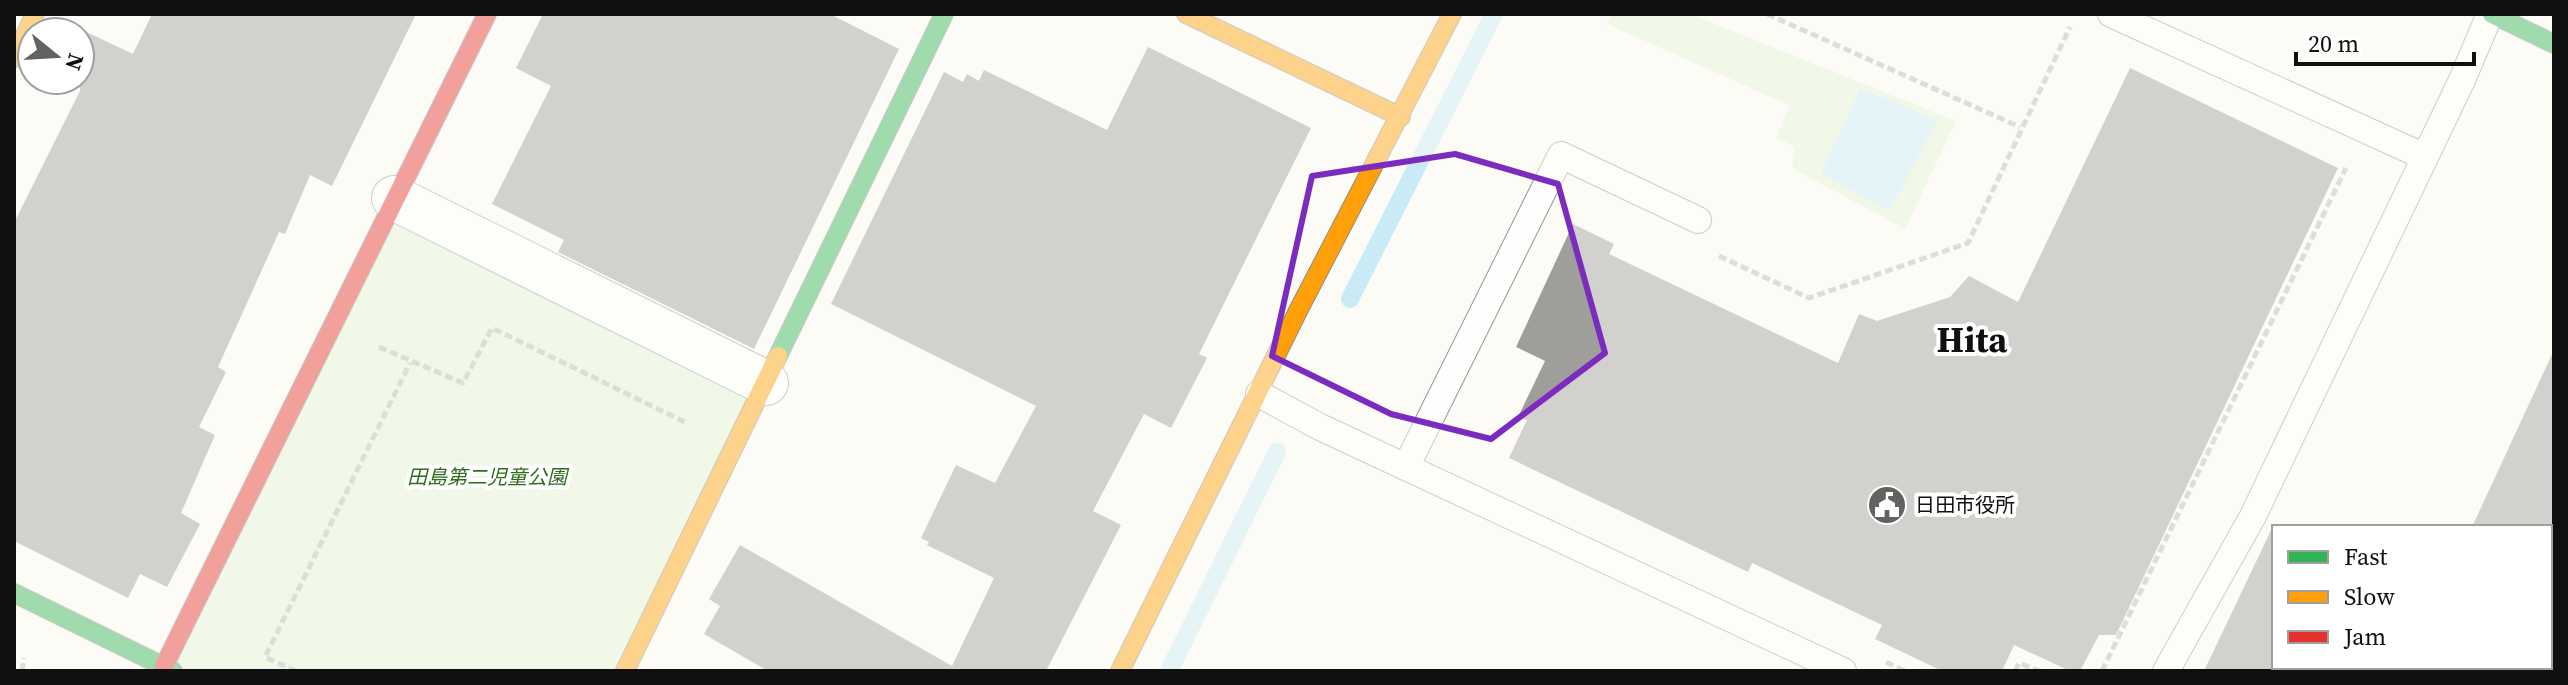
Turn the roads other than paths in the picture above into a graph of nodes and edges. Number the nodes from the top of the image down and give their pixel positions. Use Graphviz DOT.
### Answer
graph roads {
  1 [pos="35,14"];
  2 [pos="487,14"];
  3 [pos="944,14"];
  4 [pos="1186,14"];
  5 [pos="1452,14"];
  6 [pos="2111,14"];
  7 [pos="2491,14"];
  8 [pos="2554,44"];
  9 [pos="14,58"];
  10 [pos="1401,117"];
  11 [pos="2425,157"];
  12 [pos="394,198"];
  13 [pos="1698,220"];
  14 [pos="766,383"];
  15 [pos="1259,394"];
  16 [pos="1406,467"];
  17 [pos="14,593"];
  18 [pos="169,669"];
  19 [pos="625,671"];
  20 [pos="1120,671"];
  21 [pos="1843,671"];
  22 [pos="2166,671"];
  1 -- 9 [label="street"];
  2 -- 12 [label="street"];
  3 -- 14 [label="street"];
  4 -- 10 [label="street"];
  5 -- 10 [label="street"];
  6 -- 11 [label="lane"];
  7 -- 8 [label="street"];
  7 -- 11 [label="lane"];
  10 -- 15 [label="street"];
  11 -- 22 [label="lane"];
  12 -- 14 [label="street"];
  12 -- 18 [label="street"];
  13 -- 16 [label="lane"];
  14 -- 19 [label="street"];
  15 -- 16 [label="lane"];
  15 -- 20 [label="street"];
  16 -- 21 [label="lane"];
  17 -- 18 [label="street"];
}
